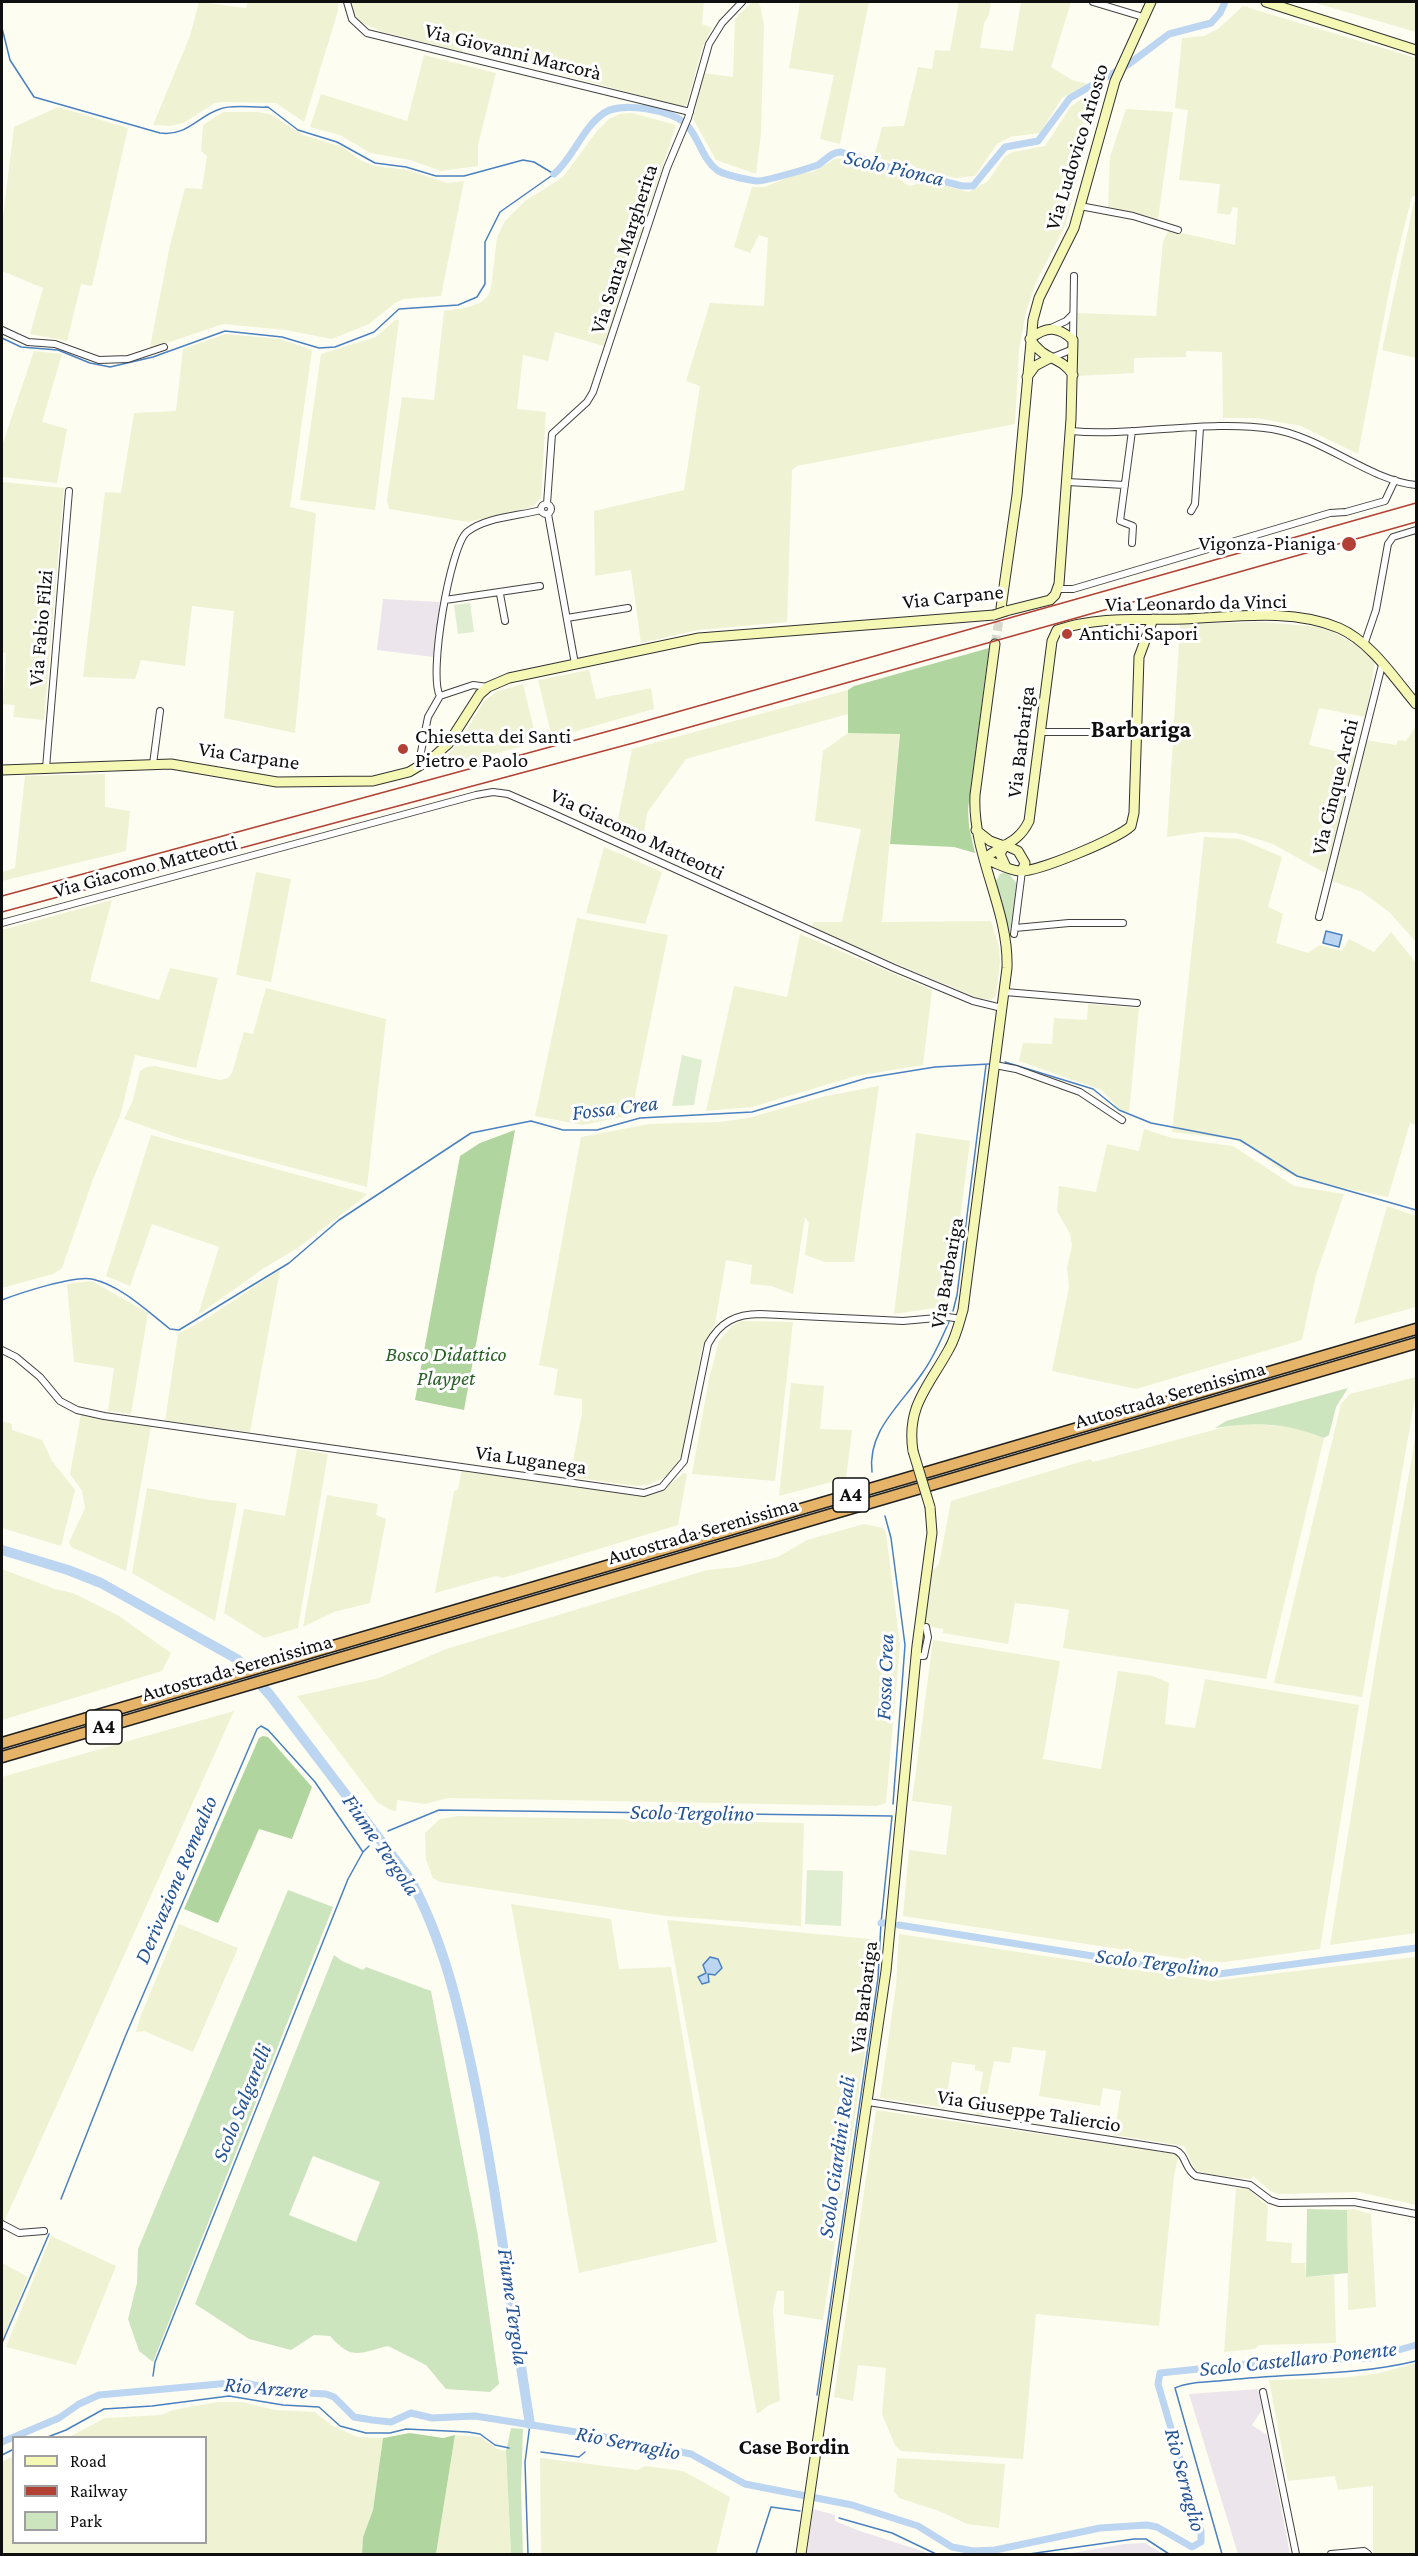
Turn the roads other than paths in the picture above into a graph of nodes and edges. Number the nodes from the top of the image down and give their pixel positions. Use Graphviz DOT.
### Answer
graph roads {
  1 [pos="347,2"];
  2 [pos="742,2"];
  3 [pos="1093,2"];
  4 [pos="1151,2"];
  5 [pos="1266,2"];
  6 [pos="1143,17"];
  7 [pos="1360,31"];
  8 [pos="1416,44"];
  9 [pos="1416,50"];
  10 [pos="689,115"];
  11 [pos="1080,206"];
  12 [pos="1178,230"];
  13 [pos="1074,276"];
  14 [pos="1035,313"];
  15 [pos="1073,314"];
  16 [pos="1049,328"];
  17 [pos="2,330"];
  18 [pos="1030,339"];
  19 [pos="1073,344"];
  20 [pos="164,347"];
  21 [pos="1050,358"];
  22 [pos="1073,375"];
  23 [pos="1027,377"];
  24 [pos="1200,428"];
  25 [pos="1132,430"];
  26 [pos="1071,431"];
  27 [pos="1395,480"];
  28 [pos="1067,482"];
  29 [pos="1125,485"];
  30 [pos="1416,485"];
  31 [pos="69,491"];
  32 [pos="547,504"];
  33 [pos="541,510"];
  34 [pos="1191,511"];
  35 [pos="549,514"];
  36 [pos="1416,530"];
  37 [pos="1132,543"];
  38 [pos="540,586"];
  39 [pos="1058,589"];
  40 [pos="500,594"];
  41 [pos="445,600"];
  42 [pos="628,608"];
  43 [pos="1001,611"];
  44 [pos="567,618"];
  45 [pos="1153,619"];
  46 [pos="505,621"];
  47 [pos="1053,633"];
  48 [pos="995,644"];
  49 [pos="1364,645"];
  50 [pos="575,664"];
  51 [pos="1382,665"];
  52 [pos="488,687"];
  53 [pos="440,696"];
  54 [pos="1416,704"];
  55 [pos="160,711"];
  56 [pos="1040,732"];
  57 [pos="1127,732"];
  58 [pos="421,752"];
  59 [pos="153,764"];
  60 [pos="46,768"];
  61 [pos="2,770"];
  62 [pos="976,830"];
  63 [pos="1003,845"];
  64 [pos="984,859"];
  65 [pos="1006,867"];
  66 [pos="1022,871"];
  67 [pos="991,885"];
  68 [pos="1319,917"];
  69 [pos="2,923"];
  70 [pos="1123,923"];
  71 [pos="1005,992"];
  72 [pos="1137,1003"];
  73 [pos="1002,1008"];
  74 [pos="995,1065"];
  75 [pos="1122,1120"];
  76 [pos="961,1318"];
  77 [pos="1416,1329"];
  78 [pos="1416,1343"];
  79 [pos="2,1350"];
  80 [pos="926,1627"];
  81 [pos="916,1656"];
  82 [pos="2,1743"];
  83 [pos="2,1757"];
  84 [pos="868,2103"];
  85 [pos="1416,2214"];
  86 [pos="2,2224"];
  87 [pos="44,2232"];
  88 [pos="1263,2392"];
  89 [pos="801,2554"];
  90 [pos="1296,2554"];
  91 [pos="1331,2554"];
  92 [pos="1368,2554"];
  1 -- 10 [label="street, Via Giovanni Marcorà"];
  2 -- 10 [label="street, Via Santa Margherita"];
  3 -- 6 [label="street"];
  4 -- 6 [label="main road, Via Ludovico Ariosto"];
  5 -- 7 [label="main road"];
  6 -- 11 [label="main road, Via Ludovico Ariosto"];
  7 -- 8 [label="main road"];
  7 -- 9 [label="main road"];
  10 -- 32 [label="street, Via Santa Margherita"];
  11 -- 12 [label="street"];
  11 -- 14 [label="main road, Via Ludovico Ariosto"];
  13 -- 15 [label="street"];
  14 -- 16 [label="main road"];
  14 -- 18 [label="main road, Via Ludovico Ariosto"];
  15 -- 16 [label="street"];
  15 -- 19 [label="street"];
  16 -- 18 [label="main road"];
  16 -- 19 [label="main road"];
  17 -- 20 [label="street"];
  18 -- 21 [label="main road"];
  18 -- 23 [label="main road, Via Ludovico Ariosto"];
  19 -- 21 [label="street"];
  19 -- 22 [label="main road"];
  21 -- 22 [label="main road"];
  21 -- 23 [label="main road"];
  22 -- 26 [label="main road"];
  23 -- 43 [label="main road, Via Ludovico Ariosto"];
  24 -- 25 [label="street"];
  24 -- 27 [label="street"];
  24 -- 34 [label="street"];
  25 -- 26 [label="street"];
  25 -- 29 [label="street"];
  26 -- 28 [label="main road"];
  27 -- 30 [label="street"];
  27 -- 39 [label="street, Via Carpane"];
  28 -- 29 [label="street"];
  28 -- 39 [label="main road"];
  29 -- 37 [label="street"];
  31 -- 60 [label="street, Via Fabio Filzi"];
  32 -- 33 [label="street"];
  32 -- 35 [label="street, Via Santa Margherita"];
  33 -- 35 [label="street"];
  33 -- 41 [label="street"];
  35 -- 44 [label="street, Via Santa Margherita"];
  36 -- 49 [label="street"];
  38 -- 40 [label="street"];
  39 -- 43 [label="main road, Via Carpane"];
  40 -- 41 [label="street"];
  40 -- 46 [label="street"];
  41 -- 53 [label="street"];
  42 -- 44 [label="street"];
  43 -- 50 [label="main road, Via Carpane"];
  44 -- 50 [label="street, Via Santa Margherita"];
  45 -- 47 [label="main road, Via Leonardo da Vinci"];
  45 -- 49 [label="main road, Via Leonardo da Vinci"];
  45 -- 66 [label="main road"];
  47 -- 56 [label="main road, Via Barbariga"];
  48 -- 62 [label="main road, Via Barbariga"];
  49 -- 51 [label="main road, Via Leonardo da Vinci"];
  50 -- 52 [label="main road, Via Carpane"];
  51 -- 54 [label="main road, Via Leonardo da Vinci"];
  51 -- 68 [label="street, Via Cinque Archi"];
  52 -- 53 [label="street, Via Carpane"];
  52 -- 59 [label="main road, Via Carpane"];
  53 -- 58 [label="street"];
  55 -- 59 [label="street"];
  56 -- 57 [label="street"];
  56 -- 63 [label="main road, Via Barbariga"];
  59 -- 60 [label="main road, Via Carpane"];
  60 -- 61 [label="main road, Via Carpane"];
  62 -- 63 [label="main road"];
  62 -- 64 [label="main road, Via Barbariga"];
  63 -- 64 [label="main road, Via Barbariga"];
  63 -- 65 [label="main road"];
  63 -- 66 [label="main road"];
  64 -- 65 [label="main road"];
  64 -- 67 [label="main road, Via Barbariga"];
  65 -- 66 [label="main road"];
  65 -- 67 [label="main road"];
  66 -- 70 [label="street"];
  67 -- 71 [label="main road, Via Barbariga"];
  69 -- 73 [label="street, Via Giacomo Matteotti"];
  71 -- 72 [label="street"];
  71 -- 73 [label="main road, Via Barbariga"];
  73 -- 74 [label="main road, Via Barbariga"];
  74 -- 75 [label="street"];
  74 -- 76 [label="main road, Via Barbariga"];
  76 -- 79 [label="street, Via Luganega"];
  76 -- 81 [label="main road, Via Barbariga, bridge"];
  77 -- 82 [label="highway, Autostrada Serenissima / A4"];
  78 -- 83 [label="highway, Autostrada Serenissima / A4"];
  80 -- 81 [label="street, Via Barbariga"];
  81 -- 84 [label="main road, Via Barbariga"];
  84 -- 85 [label="street, Via Giuseppe Taliercio"];
  84 -- 89 [label="main road, Via Barbariga"];
  86 -- 87 [label="street"];
  88 -- 90 [label="street"];
  91 -- 92 [label="street"];
}
